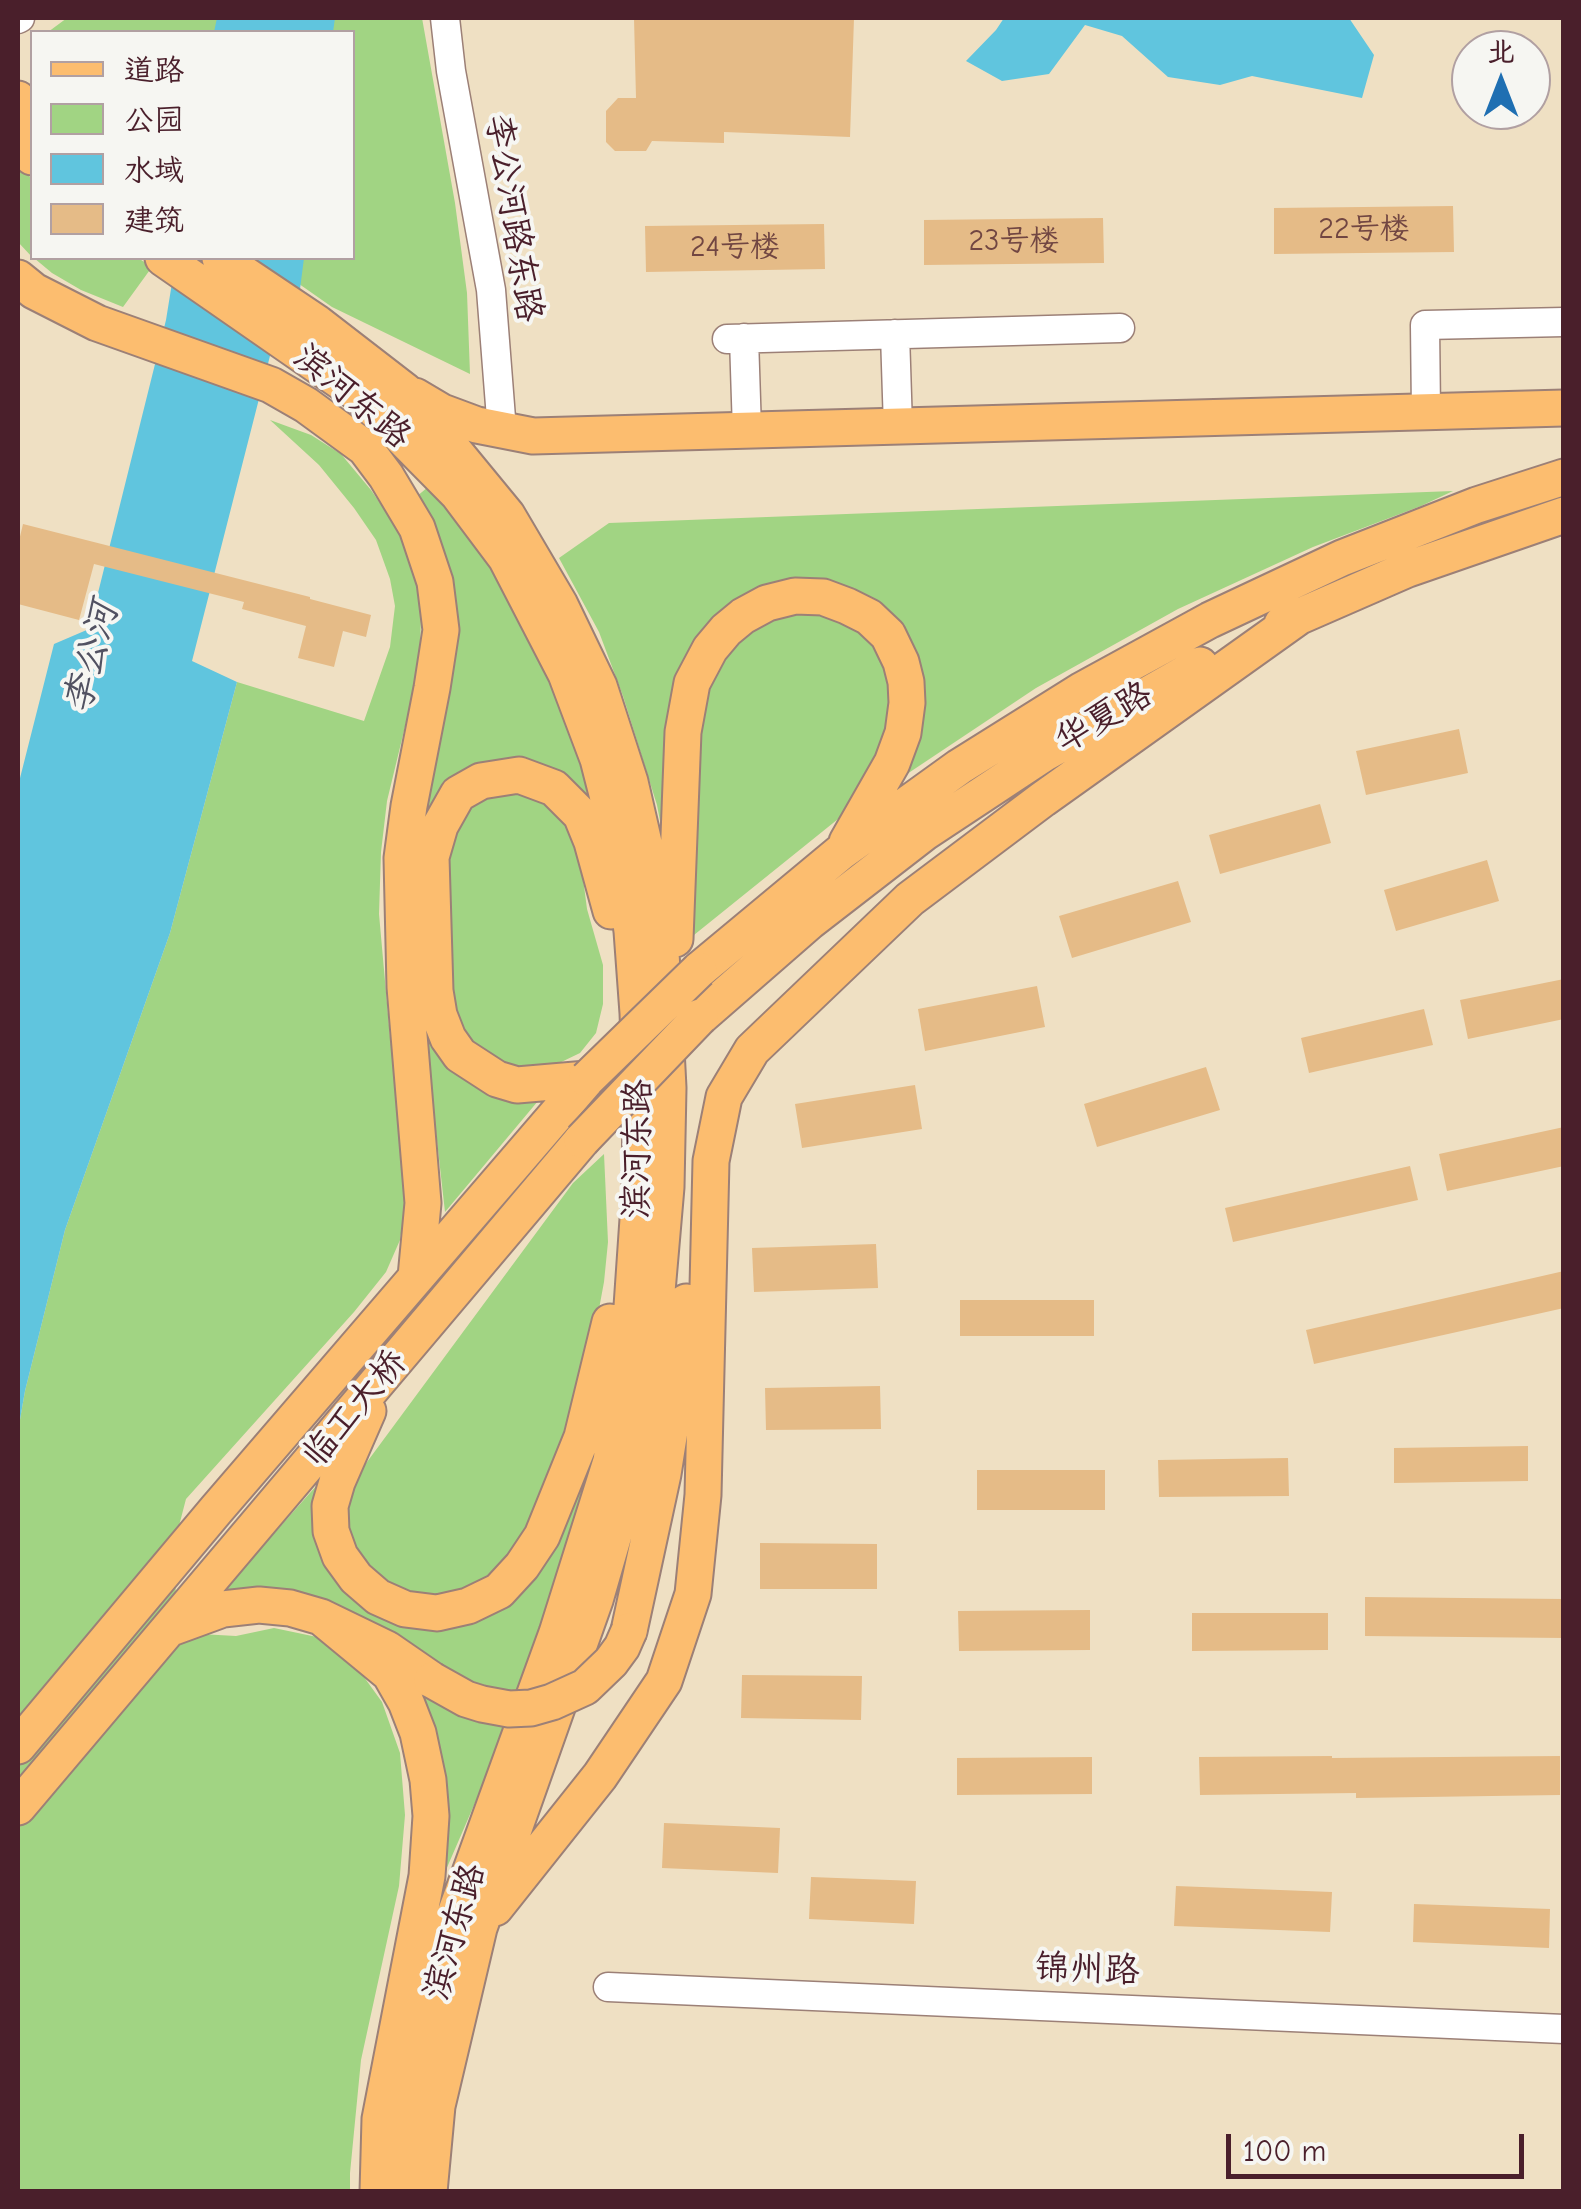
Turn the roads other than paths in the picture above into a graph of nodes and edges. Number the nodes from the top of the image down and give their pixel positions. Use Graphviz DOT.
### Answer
graph roads {
  1 [pos="445,18"];
  2 [pos="167,260"];
  3 [pos="222,260"];
  4 [pos="18,278"];
  5 [pos="1564,322"];
  6 [pos="1120,328"];
  7 [pos="305,334"];
  8 [pos="895,334"];
  9 [pos="406,391"];
  10 [pos="1564,408"];
  11 [pos="1426,412"];
  12 [pos="898,427"];
  13 [pos="502,431"];
  14 [pos="747,432"];
  15 [pos="1564,477"];
  16 [pos="1564,515"];
  17 [pos="1300,615"];
  18 [pos="842,852"];
  19 [pos="699,970"];
  20 [pos="638,1013"];
  21 [pos="700,1018"];
  22 [pos="666,1035"];
  23 [pos="587,1079"];
  24 [pos="668,1088"];
  25 [pos="640,1190"];
  26 [pos="416,1277"];
  27 [pos="385,1373"];
  28 [pos="321,1617"];
  29 [pos="170,1628"];
  30 [pos="18,1746"];
  31 [pos="18,1807"];
  32 [pos="478,1928"];
  33 [pos="608,1987"];
  34 [pos="1564,2028"];
  35 [pos="378,2192"];
  36 [pos="404,2192"];
  37 [pos="429,2192"];
  1 -- 13 [label="street, 李公河路东路"];
  2 -- 7 [label="main road, 滨河东路"];
  3 -- 7 [label="main road, 滨河东路"];
  4 -- 26 [label="main road"];
  5 -- 11 [label="street"];
  6 -- 8 [label="street"];
  7 -- 9 [label="main road, 滨河东路"];
  7 -- 20 [label="main road, 滨河东路"];
  8 -- 12 [label="street"];
  8 -- 14 [label="street"];
  9 -- 13 [label="main road"];
  9 -- 22 [label="main road, 滨河东路"];
  10 -- 11 [label="main road"];
  11 -- 12 [label="main road"];
  12 -- 14 [label="main road"];
  13 -- 14 [label="main road"];
  15 -- 18 [label="main road, 华夏路"];
  16 -- 17 [label="main road, 华夏路"];
  17 -- 21 [label="main road, 华夏路"];
  17 -- 32 [label="main road"];
  18 -- 19 [label="main road, 华夏路"];
  18 -- 22 [label="main road"];
  19 -- 23 [label="main road, 临工大桥, bridge"];
  20 -- 23 [label="main road"];
  20 -- 25 [label="main road, 滨河东路"];
  21 -- 27 [label="main road, 临工大桥, bridge"];
  22 -- 24 [label="main road, 滨河东路"];
  23 -- 26 [label="main road, 临工大桥"];
  24 -- 28 [label="main road, bridge"];
  24 -- 32 [label="main road, 滨河东路"];
  25 -- 27 [label="main road"];
  25 -- 36 [label="main road, 滨河东路"];
  26 -- 30 [label="main road, 临工大桥"];
  27 -- 29 [label="main road, 临工大桥"];
  28 -- 29 [label="main road"];
  28 -- 35 [label="main road"];
  29 -- 31 [label="main road, 临工大桥"];
  32 -- 37 [label="main road, 滨河东路"];
  33 -- 34 [label="street, 锦州路"];
}
